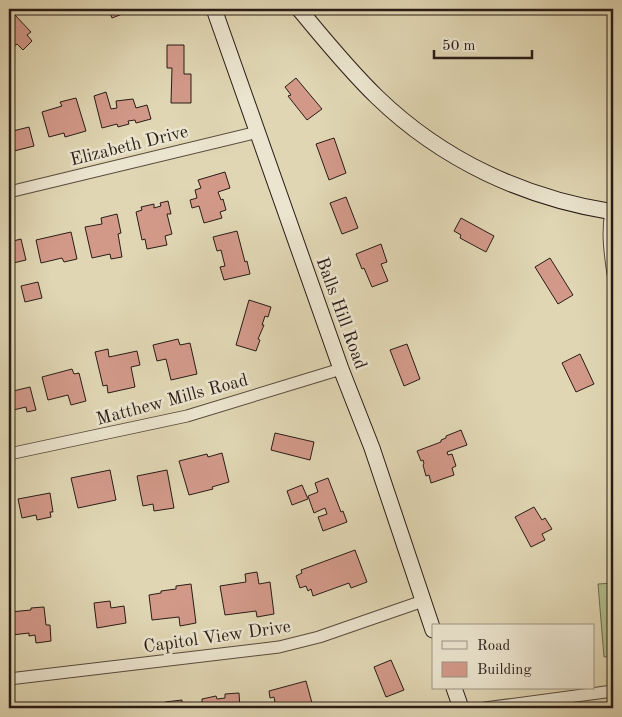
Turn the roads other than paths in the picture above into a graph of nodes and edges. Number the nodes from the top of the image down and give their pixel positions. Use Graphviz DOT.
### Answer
graph roads {
  1 [pos="214,9"];
  2 [pos="299,9"];
  3 [pos="258,132"];
  4 [pos="9,192"];
  5 [pos="612,212"];
  6 [pos="613,274"];
  7 [pos="341,368"];
  8 [pos="9,454"];
  9 [pos="423,600"];
  10 [pos="432,627"];
  11 [pos="9,679"];
  12 [pos="455,690"];
  13 [pos="613,691"];
  14 [pos="461,708"];
  15 [pos="485,708"];
  1 -- 3 [label="street, Balls Hill Road"];
  2 -- 5 [label="street"];
  3 -- 4 [label="street, Elizabeth Drive"];
  3 -- 7 [label="street, Balls Hill Road"];
  5 -- 6 [label="street"];
  7 -- 8 [label="street, Matthew Mills Road"];
  7 -- 9 [label="street, Balls Hill Road"];
  9 -- 10 [label="street, Balls Hill Road"];
  9 -- 11 [label="street, Capitol View Drive"];
  12 -- 14 [label="street"];
  13 -- 15 [label="street"];
}
